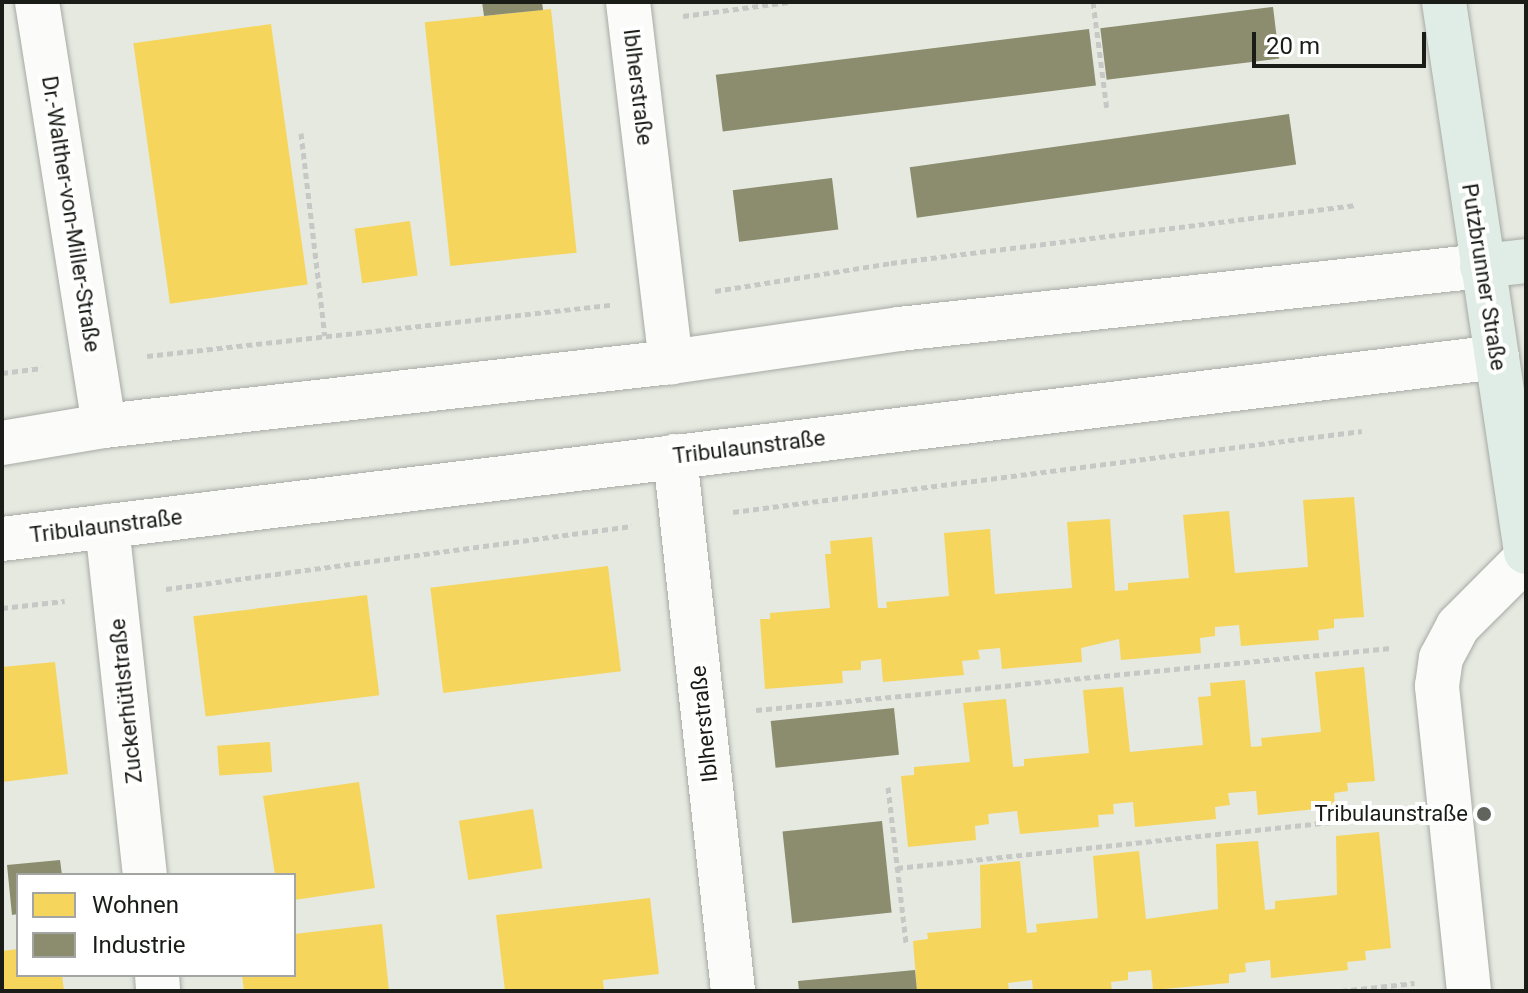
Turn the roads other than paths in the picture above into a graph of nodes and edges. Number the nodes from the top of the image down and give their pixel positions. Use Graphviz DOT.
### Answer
graph roads {
  1 [pos="37,2"];
  2 [pos="1444,2"];
  3 [pos="629,14"];
  4 [pos="1526,261"];
  5 [pos="1482,266"];
  6 [pos="1511,355"];
  7 [pos="671,362"];
  8 [pos="104,426"];
  9 [pos="2,443"];
  10 [pos="675,456"];
  11 [pos="107,526"];
  12 [pos="2,539"];
  13 [pos="1526,555"];
  14 [pos="145,873"];
  15 [pos="733,991"];
  16 [pos="1469,991"];
  1 -- 8 [label="street, Dr.-Walther-von-Miller-Straße"];
  2 -- 5 [label="main road, Putzbrunner Straße"];
  3 -- 7 [label="street, Iblherstraße"];
  4 -- 5 [label="main road"];
  5 -- 6 [label="main road, Putzbrunner Straße"];
  5 -- 7 [label="street"];
  6 -- 10 [label="street, Tribulaunstraße"];
  6 -- 13 [label="main road, Putzbrunner Straße"];
  7 -- 8 [label="street"];
  8 -- 9 [label="street"];
  10 -- 11 [label="street, Tribulaunstraße"];
  10 -- 15 [label="street, Iblherstraße"];
  11 -- 12 [label="street, Tribulaunstraße"];
  11 -- 14 [label="street, Zuckerhütlstraße"];
  13 -- 16 [label="street, Putzbrunner Straße"];
}
